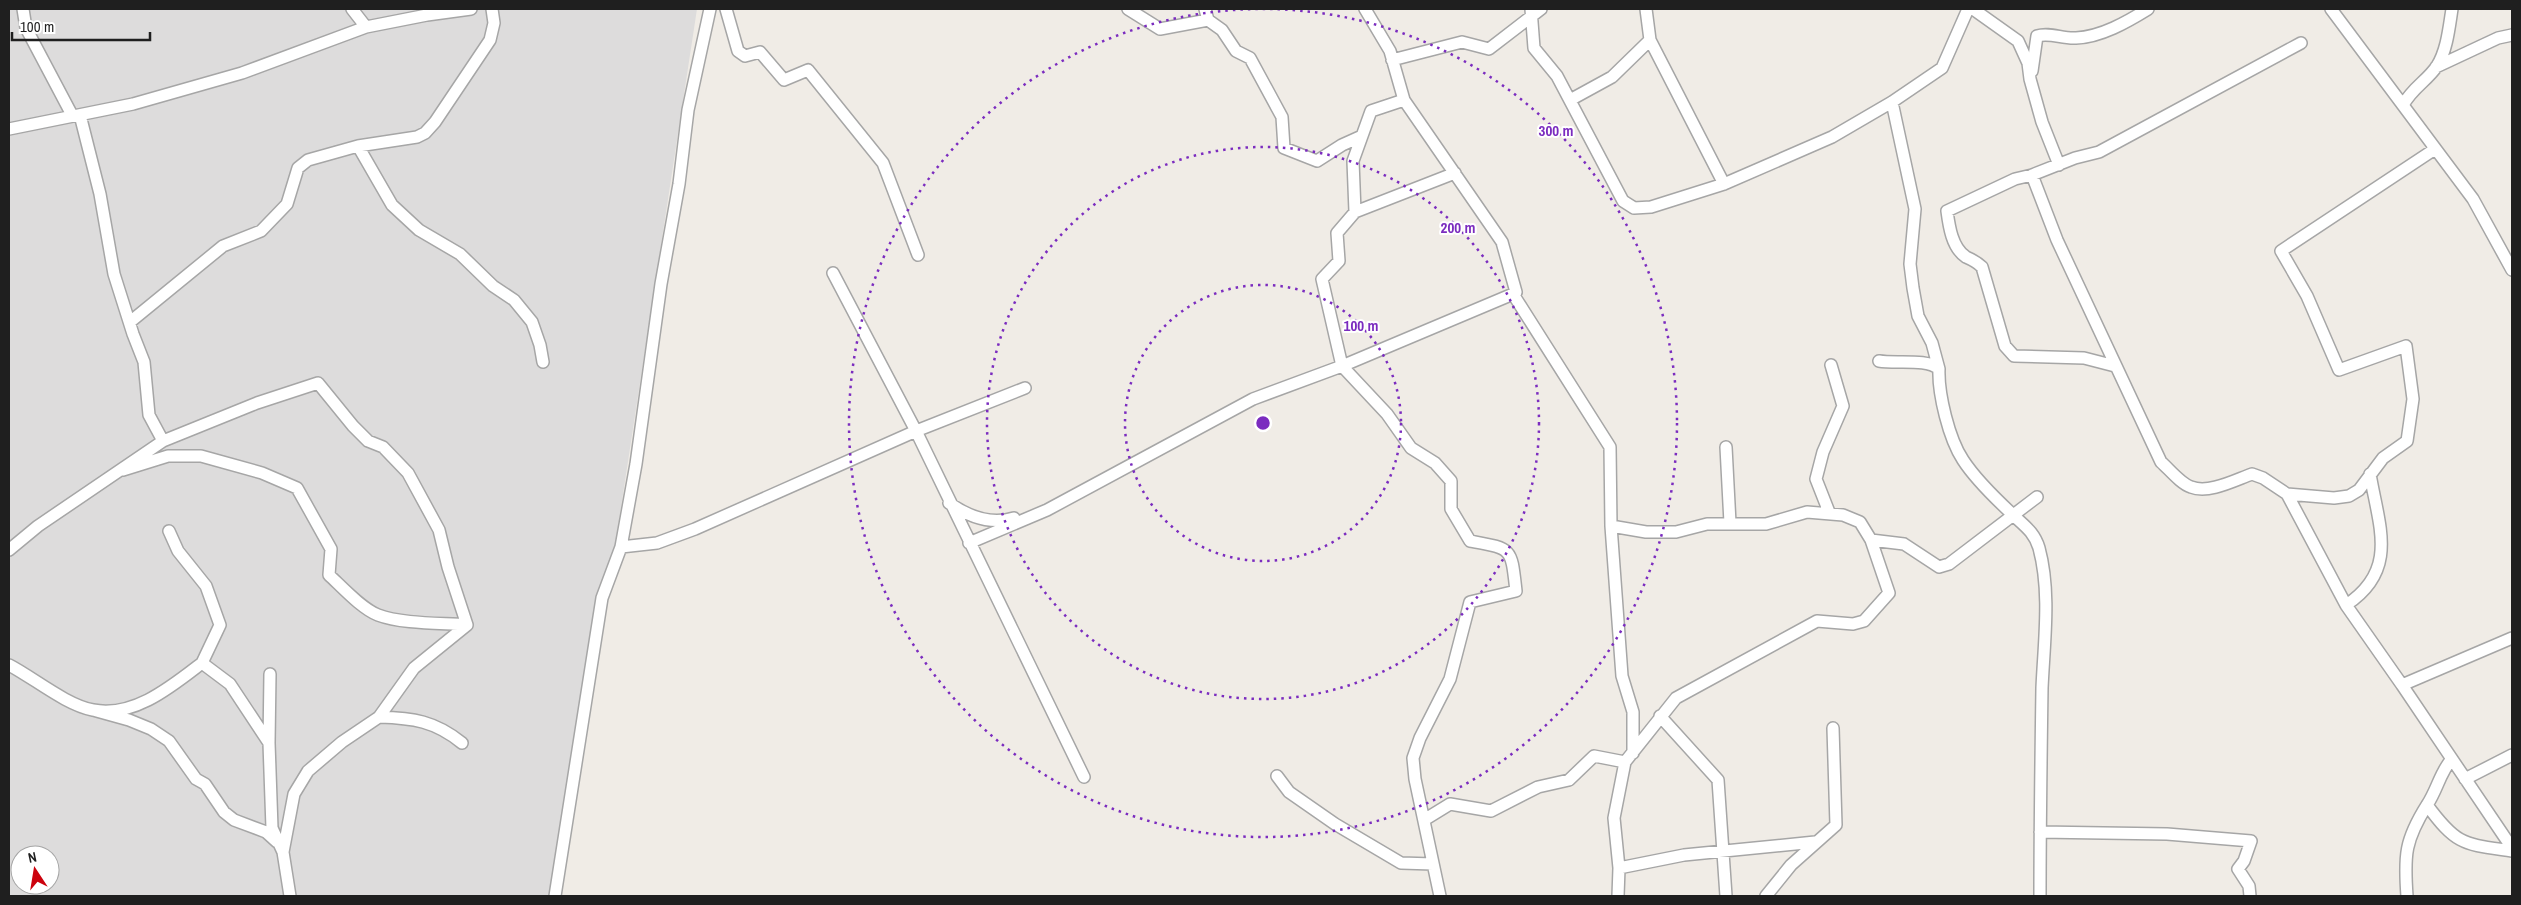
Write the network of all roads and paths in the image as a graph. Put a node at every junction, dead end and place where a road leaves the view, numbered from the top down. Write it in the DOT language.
graph roads {
  1 [pos="23,9"];
  2 [pos="352,9"];
  3 [pos="471,9"];
  4 [pos="492,9"];
  5 [pos="710,9"];
  6 [pos="726,9"];
  7 [pos="1128,9"];
  8 [pos="1204,9"];
  9 [pos="1365,9"];
  10 [pos="1646,9"];
  11 [pos="1968,9"];
  12 [pos="1973,9"];
  13 [pos="2148,9"];
  14 [pos="2331,9"];
  15 [pos="2452,9"];
  16 [pos="1534,11"];
  17 [pos="1208,20"];
  18 [pos="366,27"];
  19 [pos="2512,35"];
  20 [pos="1650,40"];
  21 [pos="2301,43"];
  22 [pos="1392,60"];
  23 [pos="2436,68"];
  24 [pos="2030,79"];
  25 [pos="1404,100"];
  26 [pos="1570,100"];
  27 [pos="1892,102"];
  28 [pos="2403,105"];
  29 [pos="76,115"];
  30 [pos="9,128"];
  31 [pos="1362,136"];
  32 [pos="358,146"];
  33 [pos="2436,149"];
  34 [pos="2059,165"];
  35 [pos="1454,173"];
  36 [pos="2032,175"];
  37 [pos="1724,184"];
  38 [pos="1355,212"];
  39 [pos="918,255"];
  40 [pos="2512,270"];
  41 [pos="834,273"];
  42 [pos="1513,294"];
  43 [pos="130,322"];
  44 [pos="1879,361"];
  45 [pos="543,362"];
  46 [pos="1831,365"];
  47 [pos="1342,366"];
  48 [pos="2115,366"];
  49 [pos="1938,369"];
  50 [pos="1025,388"];
  51 [pos="916,431"];
  52 [pos="163,441"];
  53 [pos="1726,447"];
  54 [pos="123,470"];
  55 [pos="2370,474"];
  56 [pos="2287,494"];
  57 [pos="2037,497"];
  58 [pos="949,503"];
  59 [pos="1047,510"];
  60 [pos="1829,512"];
  61 [pos="2013,515"];
  62 [pos="1730,523"];
  63 [pos="1612,526"];
  64 [pos="169,531"];
  65 [pos="1870,540"];
  66 [pos="969,543"];
  67 [pos="621,547"];
  68 [pos="9,550"];
  69 [pos="2346,605"];
  70 [pos="467,625"];
  71 [pos="2512,638"];
  72 [pos="202,663"];
  73 [pos="9,664"];
  74 [pos="270,674"];
  75 [pos="2402,685"];
  76 [pos="93,710"];
  77 [pos="1660,716"];
  78 [pos="379,717"];
  79 [pos="1833,728"];
  80 [pos="269,743"];
  81 [pos="462,743"];
  82 [pos="2512,754"];
  83 [pos="1629,757"];
  84 [pos="2451,760"];
  85 [pos="1277,776"];
  86 [pos="1084,777"];
  87 [pos="2465,779"];
  88 [pos="2427,805"];
  89 [pos="1424,820"];
  90 [pos="2040,832"];
  91 [pos="1815,842"];
  92 [pos="281,848"];
  93 [pos="2512,850"];
  94 [pos="1724,852"];
  95 [pos="1433,864"];
  96 [pos="1619,868"];
  97 [pos="290,896"];
  98 [pos="555,896"];
  99 [pos="1440,896"];
  100 [pos="1618,896"];
  101 [pos="1726,896"];
  102 [pos="1766,896"];
  103 [pos="2040,896"];
  104 [pos="2250,896"];
  105 [pos="2407,896"];
  1 -- 29 [label="street"];
  2 -- 18 [label="street"];
  3 -- 18 [label="street"];
  4 -- 32 [label="street"];
  5 -- 67 [label="street"];
  6 -- 39 [label="street"];
  7 -- 17 [label="street"];
  8 -- 17 [label="street"];
  9 -- 22 [label="street"];
  10 -- 20 [label="street"];
  11 -- 27 [label="street"];
  12 -- 24 [label="street"];
  13 -- 24 [label="street"];
  14 -- 28 [label="street"];
  15 -- 23 [label="street"];
  16 -- 22 [label="street"];
  16 -- 26 [label="street"];
  17 -- 31 [label="street"];
  18 -- 29 [label="street"];
  19 -- 23 [label="street"];
  20 -- 26 [label="street"];
  20 -- 37 [label="street"];
  21 -- 34 [label="street"];
  22 -- 25 [label="street"];
  23 -- 28 [label="street"];
  24 -- 34 [label="street"];
  25 -- 31 [label="street"];
  25 -- 35 [label="street"];
  26 -- 37 [label="street"];
  27 -- 37 [label="street"];
  27 -- 49 [label="street"];
  28 -- 33 [label="street"];
  29 -- 30 [label="street"];
  29 -- 43 [label="street"];
  31 -- 38 [label="street"];
  32 -- 43 [label="street"];
  32 -- 45 [label="street"];
  33 -- 40 [label="street"];
  33 -- 55 [label="street"];
  34 -- 36 [label="street"];
  35 -- 38 [label="street"];
  35 -- 42 [label="street"];
  36 -- 48 [label="street"];
  36 -- 48 [label="street"];
  38 -- 47 [label="street"];
  41 -- 51 [label="street"];
  42 -- 47 [label="street"];
  42 -- 63 [label="street"];
  43 -- 52 [label="street"];
  44 -- 49 [label="street"];
  46 -- 60 [label="street"];
  47 -- 59 [label="street"];
  47 -- 89 [label="street"];
  48 -- 56 [label="street"];
  49 -- 61 [label="street"];
  50 -- 51 [label="street"];
  51 -- 58 [label="street"];
  51 -- 67 [label="street"];
  52 -- 54 [label="street"];
  52 -- 70 [label="street"];
  53 -- 62 [label="street"];
  54 -- 68 [label="street"];
  54 -- 70 [label="street"];
  55 -- 56 [label="street"];
  55 -- 69 [label="street"];
  56 -- 69 [label="street"];
  57 -- 61 [label="street"];
  58 -- 59 [label="street"];
  58 -- 66 [label="street"];
  59 -- 66 [label="street"];
  60 -- 62 [label="street"];
  60 -- 65 [label="street"];
  61 -- 65 [label="street"];
  61 -- 90 [label="street"];
  62 -- 63 [label="street"];
  63 -- 83 [label="street"];
  64 -- 72 [label="street"];
  65 -- 77 [label="street"];
  66 -- 86 [label="street"];
  67 -- 98 [label="street"];
  69 -- 75 [label="street"];
  70 -- 78 [label="street"];
  71 -- 75 [label="street"];
  72 -- 76 [label="street"];
  72 -- 80 [label="street"];
  73 -- 76 [label="street"];
  74 -- 80 [label="street"];
  75 -- 84 [label="street"];
  76 -- 92 [label="street"];
  77 -- 83 [label="street"];
  77 -- 94 [label="street"];
  78 -- 81 [label="street"];
  78 -- 92 [label="street"];
  79 -- 91 [label="street"];
  80 -- 92 [label="street"];
  82 -- 87 [label="street"];
  83 -- 89 [label="street"];
  83 -- 96 [label="street"];
  84 -- 87 [label="street"];
  84 -- 88 [label="street"];
  85 -- 95 [label="street"];
  87 -- 93 [label="street"];
  88 -- 93 [label="street"];
  88 -- 105 [label="street"];
  89 -- 95 [label="street"];
  90 -- 103 [label="street"];
  90 -- 104 [label="street"];
  91 -- 94 [label="street"];
  91 -- 102 [label="street"];
  92 -- 97 [label="street"];
  94 -- 96 [label="street"];
  94 -- 101 [label="street"];
  95 -- 99 [label="street"];
  96 -- 100 [label="street"];
}
